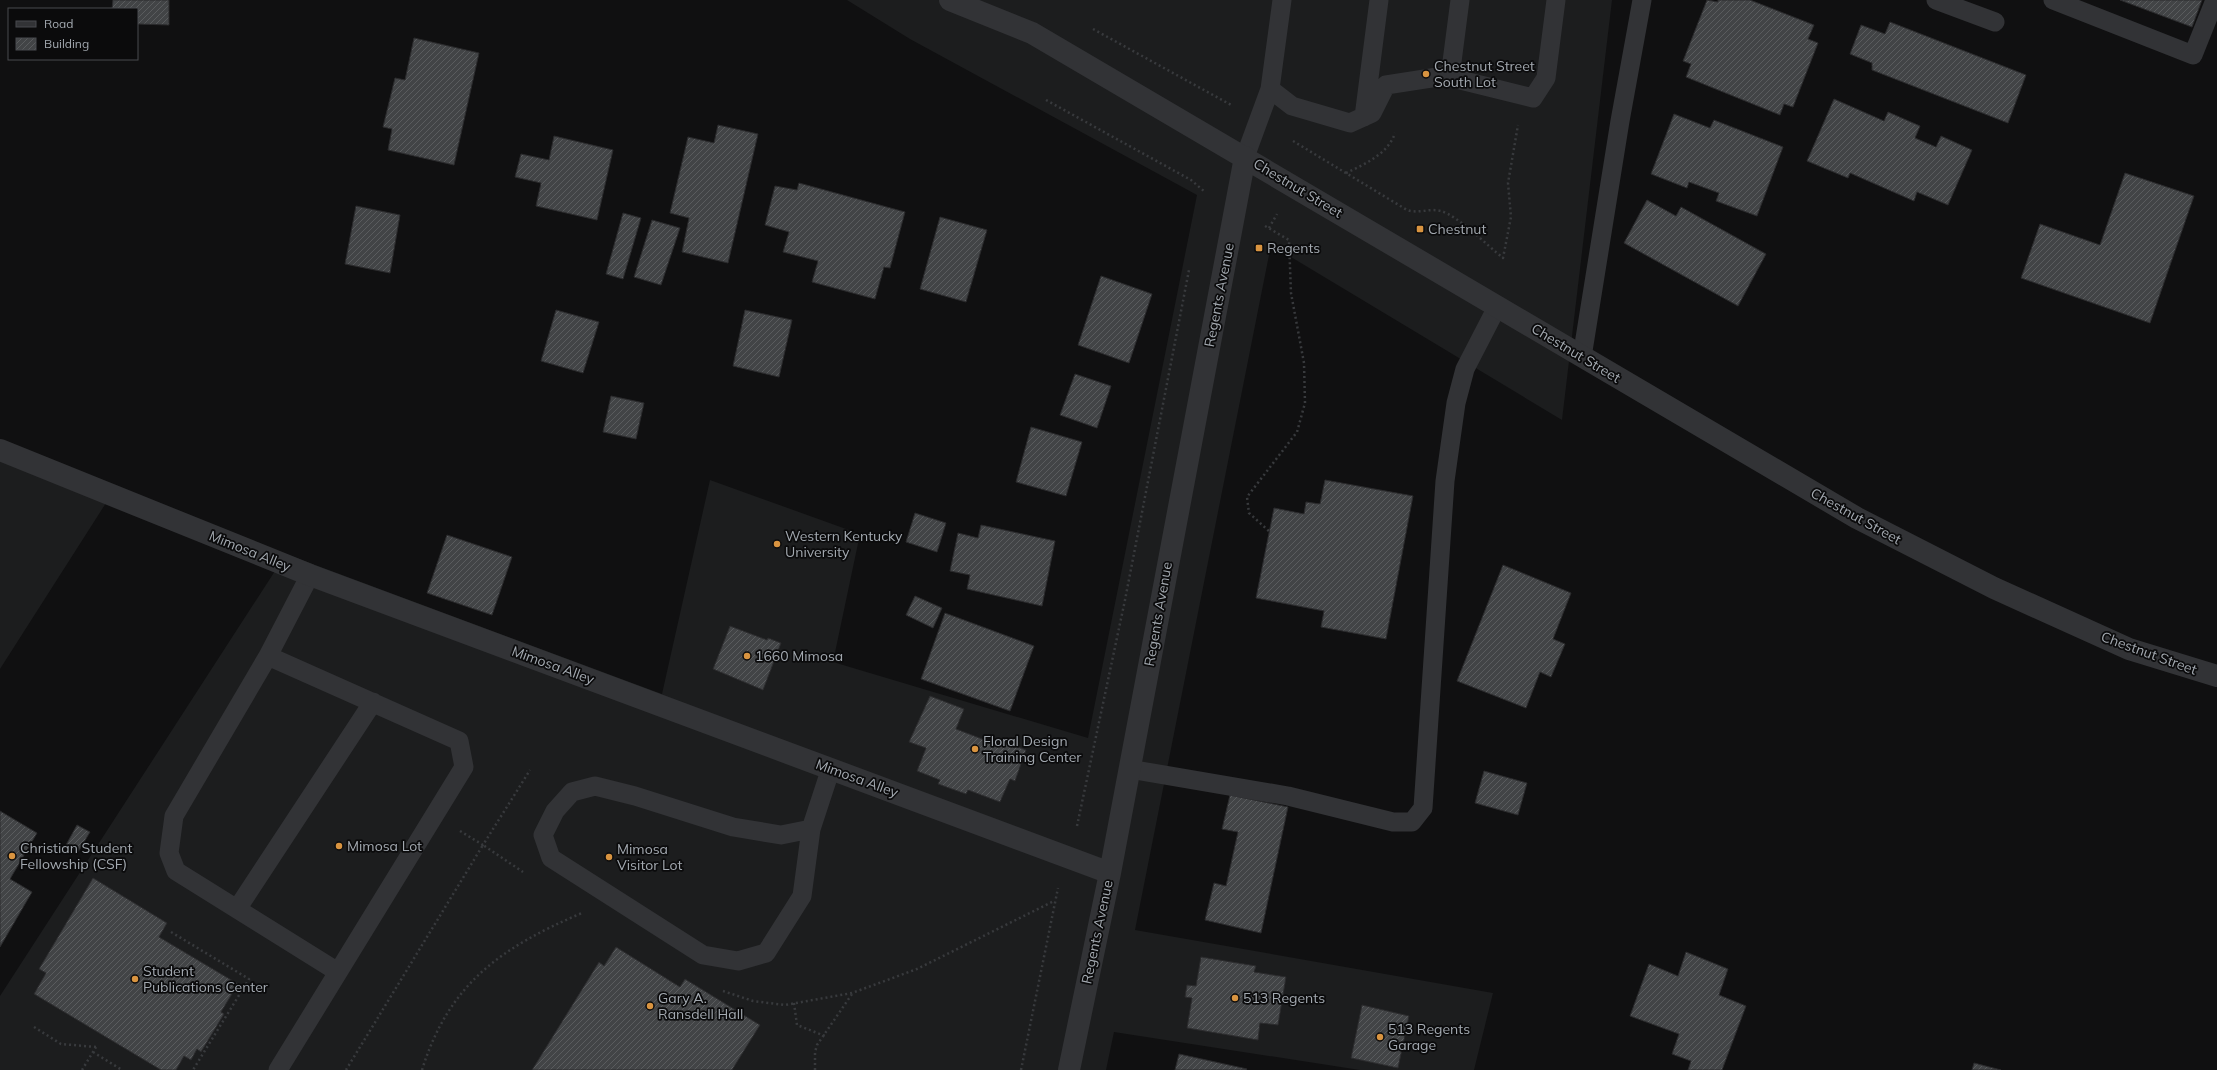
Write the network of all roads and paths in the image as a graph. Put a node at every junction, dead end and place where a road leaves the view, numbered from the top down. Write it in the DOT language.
graph roads {
  1 [pos="950,0"];
  2 [pos="1282,0"];
  3 [pos="1379,0"];
  4 [pos="1460,0"];
  5 [pos="1556,0"];
  6 [pos="1642,0"];
  7 [pos="1936,0"];
  8 [pos="2053,0"];
  9 [pos="2215,0"];
  10 [pos="1994,22"];
  11 [pos="1087,26"];
  12 [pos="1450,77"];
  13 [pos="1270,89"];
  14 [pos="1046,100"];
  15 [pos="1239,109"];
  16 [pos="1364,117"];
  17 [pos="1519,121"];
  18 [pos="1293,141"];
  19 [pos="1245,157"];
  20 [pos="1203,198"];
  21 [pos="1264,226"];
  22 [pos="1190,267"];
  23 [pos="1497,307"];
  24 [pos="1582,357"];
  25 [pos="0,450"];
  26 [pos="1270,532"];
  27 [pos="310,576"];
  28 [pos="268,656"];
  29 [pos="2217,676"];
  30 [pos="373,702"];
  31 [pos="831,768"];
  32 [pos="1130,769"];
  33 [pos="530,770"];
  34 [pos="811,829"];
  35 [pos="1076,831"];
  36 [pos="483,846"];
  37 [pos="1110,873"];
  38 [pos="528,875"];
  39 [pos="579,908"];
  40 [pos="237,909"];
  41 [pos="171,932"];
  42 [pos="338,972"];
  43 [pos="719,989"];
  44 [pos="852,993"];
  45 [pos="794,1004"];
  46 [pos="34,1027"];
  47 [pos="825,1036"];
  48 [pos="93,1052"];
  49 [pos="82,1070"];
  50 [pos="122,1070"];
  51 [pos="193,1070"];
  52 [pos="278,1070"];
  53 [pos="346,1070"];
  54 [pos="422,1070"];
  55 [pos="815,1070"];
  56 [pos="1021,1070"];
  57 [pos="1069,1070"];
  1 -- 19 [label="street, Chestnut Street"];
  2 -- 13 [label="lane"];
  3 -- 16 [label="lane"];
  4 -- 12 [label="lane"];
  5 -- 12 [label="lane"];
  6 -- 24 [label="lane"];
  7 -- 10 [label="lane"];
  8 -- 9 [label="lane"];
  11 -- 15 [label="path"];
  12 -- 16 [label="lane"];
  13 -- 16 [label="lane"];
  13 -- 19 [label="lane"];
  14 -- 20 [label="path"];
  17 -- 18 [label="path"];
  19 -- 23 [label="street, Chestnut Street"];
  19 -- 32 [label="street, Regents Avenue"];
  21 -- 26 [label="path"];
  22 -- 35 [label="path"];
  23 -- 24 [label="street, Chestnut Street"];
  23 -- 32 [label="lane"];
  24 -- 29 [label="street, Chestnut Street"];
  25 -- 27 [label="street, Mimosa Alley"];
  27 -- 28 [label="lane"];
  27 -- 31 [label="street, Mimosa Alley"];
  28 -- 30 [label="lane"];
  28 -- 40 [label="lane"];
  30 -- 40 [label="lane"];
  30 -- 42 [label="lane"];
  31 -- 34 [label="lane"];
  31 -- 37 [label="street, Mimosa Alley"];
  32 -- 37 [label="street, Regents Avenue"];
  33 -- 36 [label="path"];
  34 -- 34 [label="lane"];
  36 -- 38 [label="path"];
  36 -- 53 [label="path"];
  37 -- 57 [label="street, Regents Avenue"];
  39 -- 54 [label="path"];
  40 -- 42 [label="lane"];
  41 -- 51 [label="path"];
  42 -- 52 [label="lane"];
  43 -- 45 [label="path"];
  44 -- 45 [label="path"];
  44 -- 47 [label="path"];
  44 -- 56 [label="path"];
  45 -- 47 [label="path"];
  46 -- 48 [label="path"];
  47 -- 55 [label="path"];
  48 -- 49 [label="path"];
  48 -- 50 [label="path"];
}
